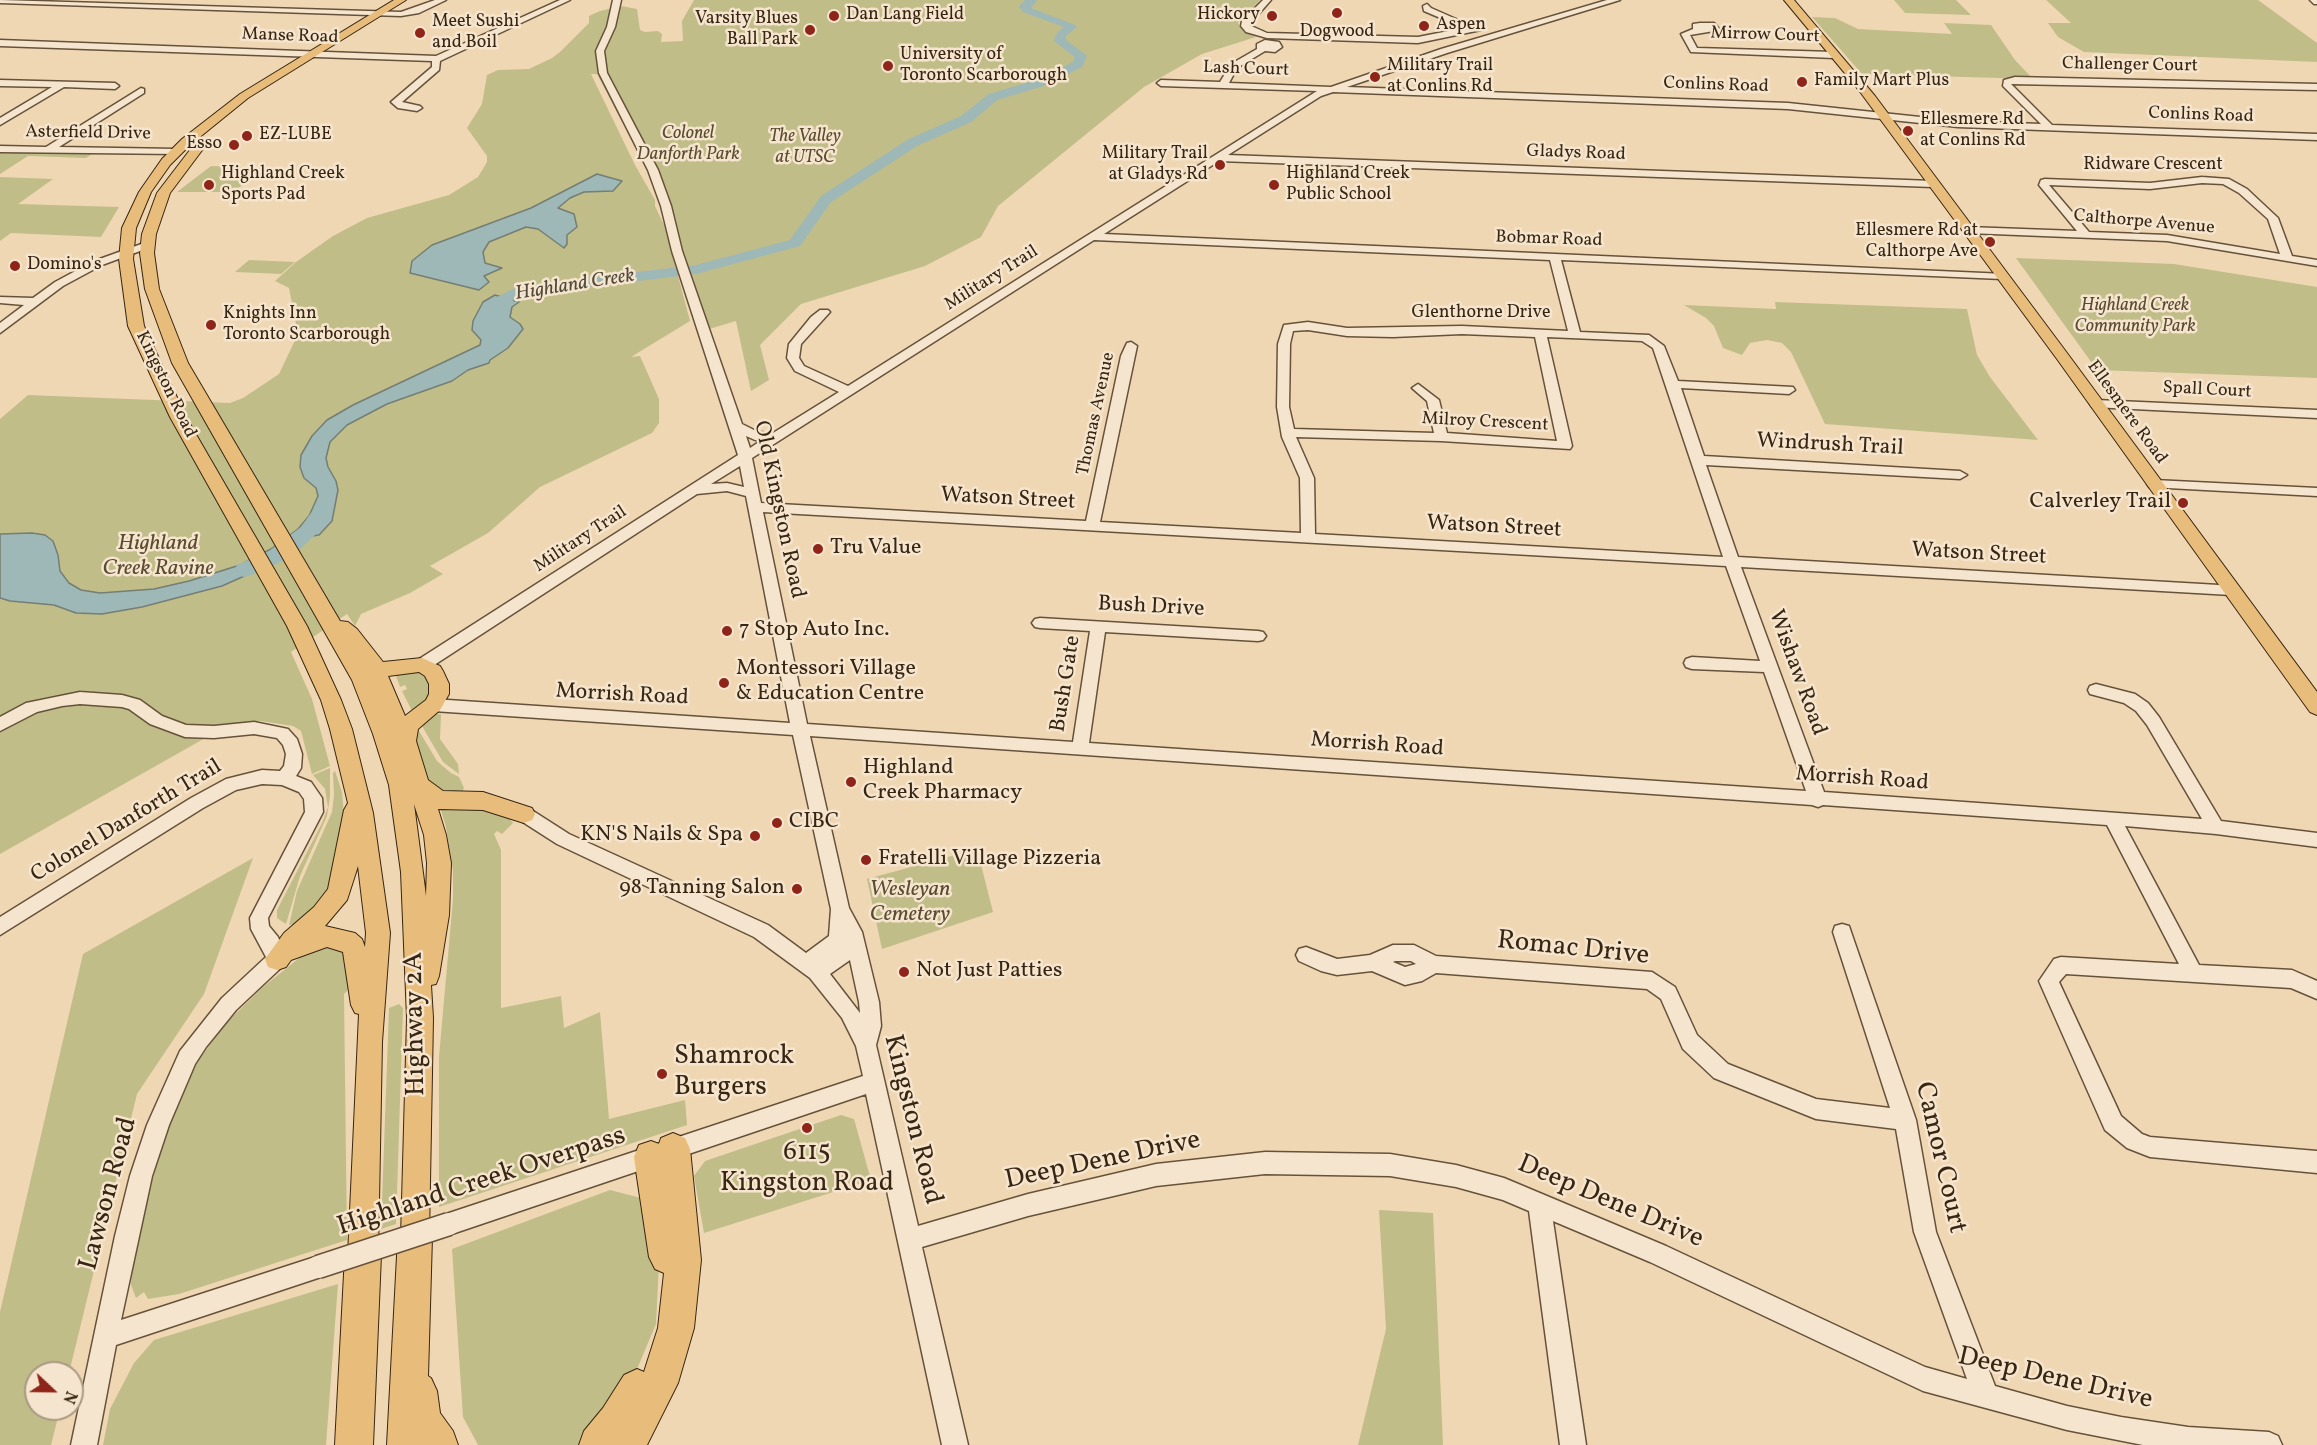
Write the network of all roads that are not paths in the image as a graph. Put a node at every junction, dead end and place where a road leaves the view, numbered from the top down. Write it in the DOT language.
graph roads {
  1 [pos="401,0"];
  2 [pos="417,0"];
  3 [pos="442,0"];
  4 [pos="566,0"];
  5 [pos="617,0"];
  6 [pos="1267,0"];
  7 [pos="1616,0"];
  8 [pos="1789,0"];
  9 [pos="0,1"];
  10 [pos="1433,8"];
  11 [pos="379,14"];
  12 [pos="394,14"];
  13 [pos="1474,28"];
  14 [pos="1697,30"];
  15 [pos="1492,36"];
  16 [pos="0,43"];
  17 [pos="1263,49"];
  18 [pos="311,54"];
  19 [pos="326,55"];
  20 [pos="1834,55"];
  21 [pos="436,59"];
  22 [pos="0,83"];
  23 [pos="1161,83"];
  24 [pos="62,85"];
  25 [pos="115,86"];
  26 [pos="1223,86"];
  27 [pos="2317,87"];
  28 [pos="1329,89"];
  29 [pos="141,91"];
  30 [pos="417,108"];
  31 [pos="1884,116"];
  32 [pos="0,122"];
  33 [pos="2050,128"];
  34 [pos="2317,137"];
  35 [pos="0,149"];
  36 [pos="47,151"];
  37 [pos="176,152"];
  38 [pos="1218,158"];
  39 [pos="1933,184"];
  40 [pos="1968,230"];
  41 [pos="2085,234"];
  42 [pos="1094,237"];
  43 [pos="147,245"];
  44 [pos="126,253"];
  45 [pos="1555,257"];
  46 [pos="2288,257"];
  47 [pos="2317,262"];
  48 [pos="2002,276"];
  49 [pos="0,300"];
  50 [pos="35,302"];
  51 [pos="824,312"];
  52 [pos="0,329"];
  53 [pos="1540,334"];
  54 [pos="1575,334"];
  55 [pos="1131,346"];
  56 [pos="1672,384"];
  57 [pos="1418,388"];
  58 [pos="1789,390"];
  59 [pos="850,392"];
  60 [pos="2096,404"];
  61 [pos="2317,414"];
  62 [pos="735,426"];
  63 [pos="1289,433"];
  64 [pos="778,437"];
  65 [pos="1441,438"];
  66 [pos="745,458"];
  67 [pos="1698,460"];
  68 [pos="1960,475"];
  69 [pos="2154,484"];
  70 [pos="690,492"];
  71 [pos="2317,492"];
  72 [pos="752,500"];
  73 [pos="1092,526"];
  74 [pos="1308,537"];
  75 [pos="1732,562"];
  76 [pos="2231,590"];
  77 [pos="329,619"];
  78 [pos="1040,623"];
  79 [pos="1098,627"];
  80 [pos="1258,636"];
  81 [pos="1692,663"];
  82 [pos="372,664"];
  83 [pos="422,665"];
  84 [pos="1770,667"];
  85 [pos="2096,690"];
  86 [pos="433,705"];
  87 [pos="2317,707"];
  88 [pos="0,725"];
  89 [pos="800,729"];
  90 [pos="405,741"];
  91 [pos="1080,748"];
  92 [pos="284,778"];
  93 [pos="418,784"];
  94 [pos="357,795"];
  95 [pos="1818,800"];
  96 [pos="524,814"];
  97 [pos="2112,818"];
  98 [pos="2216,827"];
  99 [pos="2317,840"];
  100 [pos="840,909"];
  101 [pos="0,927"];
  102 [pos="853,932"];
  103 [pos="1842,932"];
  104 [pos="1306,955"];
  105 [pos="277,959"];
  106 [pos="812,967"];
  107 [pos="2194,974"];
  108 [pos="2317,990"];
  109 [pos="420,1018"];
  110 [pos="369,1042"];
  111 [pos="866,1045"];
  112 [pos="873,1082"];
  113 [pos="1905,1120"];
  114 [pos="662,1153"];
  115 [pos="2317,1162"];
  116 [pos="1539,1204"];
  117 [pos="415,1237"];
  118 [pos="909,1240"];
  119 [pos="363,1255"];
  120 [pos="411,1329"];
  121 [pos="108,1336"];
  122 [pos="1986,1396"];
  123 [pos="2154,1439"];
  124 [pos="84,1445"];
  125 [pos="354,1445"];
  126 [pos="406,1445"];
  127 [pos="440,1445"];
  128 [pos="598,1445"];
  129 [pos="626,1445"];
  130 [pos="955,1445"];
  131 [pos="1573,1445"];
  132 [pos="2269,1445"];
  1 -- 11 [label="main road, Kingston Road"];
  2 -- 12 [label="main road, Kingston Road"];
  3 -- 12 [label="street"];
  4 -- 21 [label="street, Manse Road"];
  5 -- 62 [label="street, Old Kingston Road"];
  6 -- 13 [label="street"];
  7 -- 15 [label="street, Military Trail"];
  8 -- 20 [label="main road, Ellesmere Road"];
  9 -- 11 [label="street"];
  10 -- 13 [label="street"];
  11 -- 12 [label="street"];
  11 -- 18 [label="main road, Kingston Road"];
  12 -- 19 [label="main road, Kingston Road"];
  13 -- 15 [label="street"];
  14 -- 20 [label="street, Mirrow Court"];
  15 -- 28 [label="street, Military Trail"];
  16 -- 18 [label="street, Manse Road"];
  17 -- 26 [label="street"];
  18 -- 19 [label="street, Manse Road"];
  18 -- 37 [label="main road, Kingston Road"];
  19 -- 21 [label="street, Manse Road"];
  19 -- 43 [label="main road, Kingston Road"];
  20 -- 31 [label="main road, Ellesmere Road"];
  21 -- 30 [label="street"];
  22 -- 24 [label="street"];
  23 -- 26 [label="street, Lash Court"];
  24 -- 25 [label="street"];
  24 -- 32 [label="street"];
  26 -- 28 [label="street, Lash Court"];
  27 -- 33 [label="street, Challenger Court"];
  28 -- 31 [label="street, Conlins Road"];
  28 -- 38 [label="street, Military Trail"];
  29 -- 36 [label="street"];
  31 -- 33 [label="street, Conlins Road"];
  31 -- 39 [label="main road, Ellesmere Road"];
  33 -- 34 [label="street, Conlins Road"];
  35 -- 36 [label="street, Asterfield Drive"];
  36 -- 37 [label="street, Asterfield Drive"];
  37 -- 44 [label="main road, Kingston Road"];
  38 -- 39 [label="street, Gladys Road"];
  38 -- 42 [label="street, Military Trail"];
  39 -- 40 [label="main road, Ellesmere Road"];
  40 -- 41 [label="street, Calthorpe Avenue"];
  40 -- 48 [label="main road, Ellesmere Road"];
  41 -- 46 [label="street, Calthorpe Avenue"];
  41 -- 46 [label="street, Ridware Crescent"];
  42 -- 45 [label="street, Bobmar Road"];
  42 -- 59 [label="street, Military Trail"];
  43 -- 44 [label="street"];
  43 -- 77 [label="main road, Kingston Road"];
  44 -- 50 [label="street"];
  44 -- 94 [label="main road, Kingston Road"];
  45 -- 48 [label="street, Bobmar Road"];
  45 -- 54 [label="street"];
  46 -- 47 [label="street, Calthorpe Avenue"];
  48 -- 60 [label="main road, Ellesmere Road"];
  49 -- 50 [label="street"];
  50 -- 52 [label="street"];
  51 -- 59 [label="street"];
  53 -- 54 [label="street, Glenthorne Drive"];
  53 -- 63 [label="street, Glenthorne Drive"];
  53 -- 65 [label="street, Milroy Crescent"];
  54 -- 56 [label="street, Glenthorne Drive"];
  55 -- 73 [label="street, Thomas Avenue"];
  56 -- 58 [label="street"];
  56 -- 67 [label="street, Glenthorne Drive"];
  57 -- 65 [label="street"];
  59 -- 64 [label="street, Military Trail"];
  60 -- 61 [label="street, Spall Court"];
  60 -- 69 [label="main road, Ellesmere Road"];
  62 -- 64 [label="street"];
  62 -- 66 [label="street, Old Kingston Road"];
  63 -- 65 [label="street, Milroy Crescent"];
  63 -- 74 [label="street, Glenthorne Drive"];
  64 -- 66 [label="street, Military Trail"];
  66 -- 70 [label="street, Military Trail"];
  66 -- 72 [label="street, Old Kingston Road"];
  67 -- 68 [label="street, Windrush Trail"];
  67 -- 75 [label="street, Glenthorne Drive"];
  69 -- 71 [label="street"];
  69 -- 76 [label="main road, Ellesmere Road"];
  70 -- 72 [label="street, Watson Street"];
  70 -- 83 [label="street, Military Trail"];
  72 -- 73 [label="street, Watson Street"];
  72 -- 89 [label="street, Old Kingston Road"];
  73 -- 74 [label="street, Watson Street"];
  74 -- 75 [label="street, Watson Street"];
  75 -- 76 [label="street, Watson Street"];
  75 -- 84 [label="street, Wishaw Road"];
  76 -- 87 [label="main road, Ellesmere Road"];
  77 -- 82 [label="main road"];
  77 -- 109 [label="main road, Highway 2A"];
  78 -- 79 [label="street, Bush Drive"];
  79 -- 80 [label="street, Bush Drive"];
  79 -- 91 [label="street, Bush Gate"];
  81 -- 84 [label="street"];
  82 -- 83 [label="main road"];
  82 -- 90 [label="main road"];
  83 -- 86 [label="main road"];
  84 -- 95 [label="street, Wishaw Road"];
  85 -- 98 [label="street"];
  86 -- 89 [label="street, Morrish Road"];
  86 -- 90 [label="main road"];
  88 -- 92 [label="street"];
  89 -- 91 [label="street, Morrish Road"];
  89 -- 100 [label="street, Old Kingston Road"];
  90 -- 93 [label="main road"];
  91 -- 95 [label="street, Morrish Road"];
  92 -- 101 [label="street, Colonel Danforth Trail"];
  92 -- 105 [label="street, Colonel Danforth Trail"];
  93 -- 96 [label="main road"];
  93 -- 109 [label="main road"];
  94 -- 105 [label="main road"];
  94 -- 110 [label="main road, Highway 2A"];
  95 -- 97 [label="street, Morrish Road"];
  96 -- 106 [label="street, Kingston Road"];
  97 -- 98 [label="street, Morrish Road"];
  97 -- 107 [label="street"];
  98 -- 99 [label="street, Morrish Road"];
  100 -- 102 [label="street, Old Kingston Road"];
  100 -- 106 [label="street"];
  102 -- 106 [label="street"];
  102 -- 111 [label="street, Old Kingston Road"];
  103 -- 113 [label="street, Camor Court"];
  104 -- 113 [label="street, Romac Drive"];
  105 -- 110 [label="main road"];
  105 -- 121 [label="street, Lawson Road"];
  106 -- 111 [label="street, Kingston Road"];
  107 -- 108 [label="street"];
  107 -- 115 [label="street"];
  109 -- 117 [label="main road, Highway 2A"];
  110 -- 119 [label="main road, Highway 2A"];
  111 -- 112 [label="street, Kingston Road"];
  112 -- 114 [label="street, Highland Creek Overpass"];
  112 -- 118 [label="street, Kingston Road"];
  113 -- 122 [label="street, Camor Court"];
  114 -- 121 [label="street, Highland Creek Overpass, bridge"];
  114 -- 128 [label="highway"];
  114 -- 129 [label="highway"];
  116 -- 118 [label="street, Deep Dene Drive"];
  116 -- 122 [label="street, Deep Dene Drive"];
  116 -- 131 [label="street"];
  117 -- 120 [label="highway, Highway 2A"];
  118 -- 130 [label="street, Kingston Road"];
  119 -- 125 [label="highway, Highway 2A"];
  120 -- 126 [label="highway, Highway 2A"];
  120 -- 127 [label="highway"];
  121 -- 124 [label="street, Lawson Road"];
  122 -- 123 [label="street, Deep Dene Drive"];
  123 -- 132 [label="street, Deep Dene Drive"];
}
